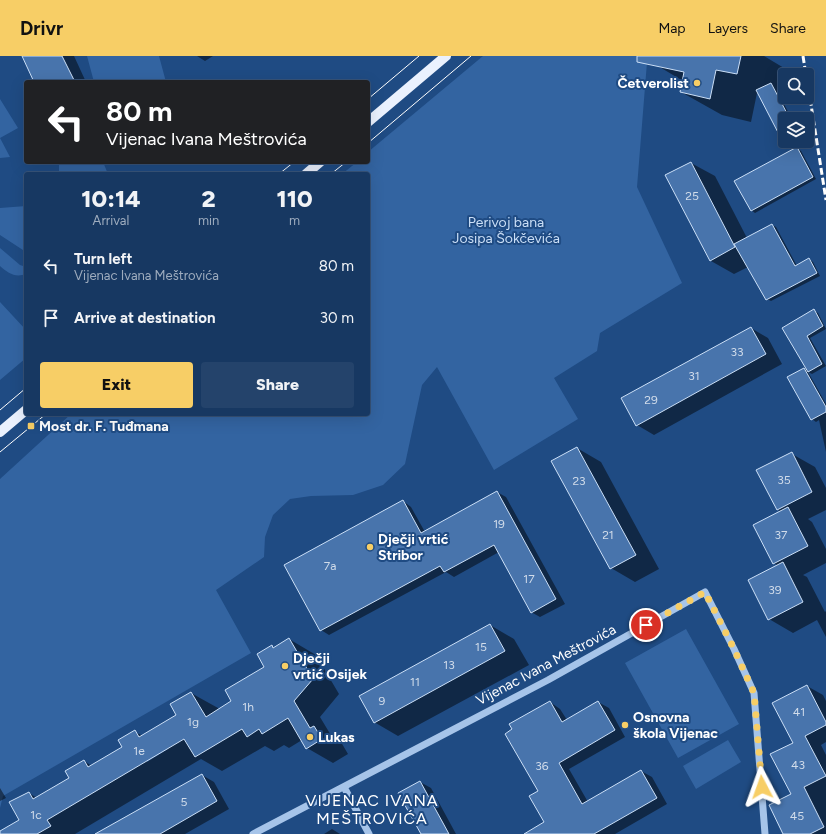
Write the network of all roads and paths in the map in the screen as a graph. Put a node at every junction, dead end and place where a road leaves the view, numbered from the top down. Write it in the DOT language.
graph roads {
  1 [pos="446,56"];
  2 [pos="370,120"];
  3 [pos="318,164"];
  4 [pos="308,172"];
  5 [pos="24,412"];
  6 [pos="0,432"];
  7 [pos="344,787"];
  8 [pos="253,834"];
  9 [pos="369,834"];
  10 [pos="765,834"];
  1 -- 2 [label="main road"];
  3 -- 4 [label="main road"];
  5 -- 6 [label="main road"];
  7 -- 8 [label="street, Vijenac Ivana Meštrovića"];
  7 -- 9 [label="street"];
  7 -- 10 [label="street, Vijenac Ivana Meštrovića"];
}
